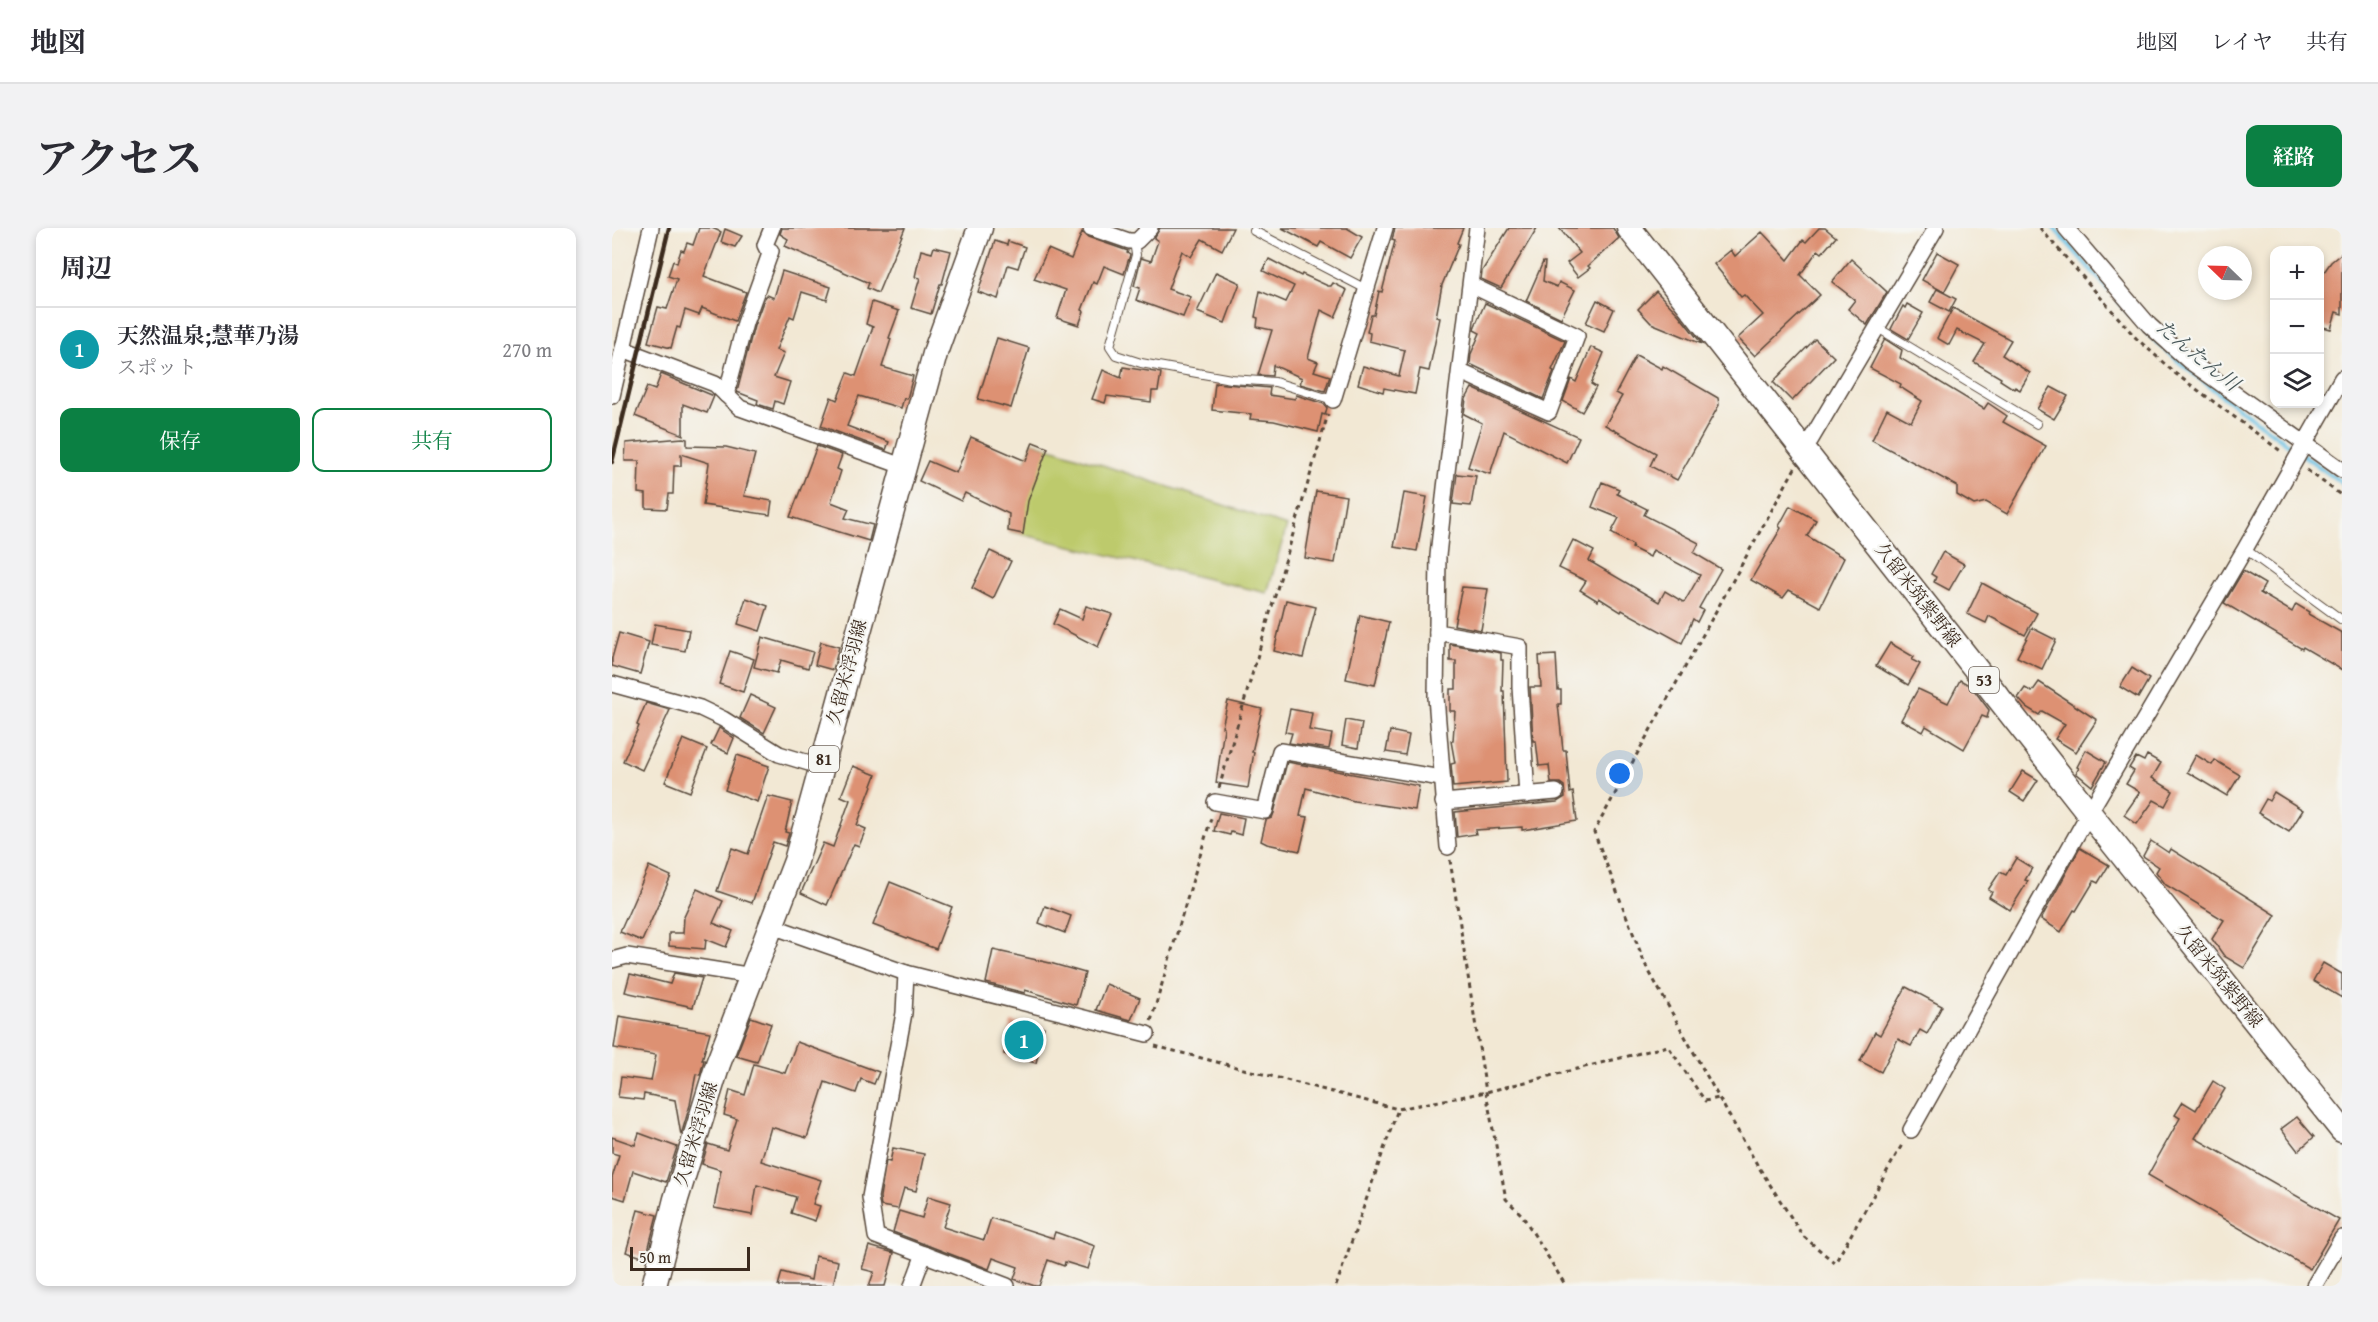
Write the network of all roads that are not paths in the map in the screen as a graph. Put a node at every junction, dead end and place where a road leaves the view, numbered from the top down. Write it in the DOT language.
graph roads {
  1 [pos="651,228"];
  2 [pos="772,228"];
  3 [pos="980,228"];
  4 [pos="1090,228"];
  5 [pos="1150,228"];
  6 [pos="1385,228"];
  7 [pos="1478,228"];
  8 [pos="1629,228"];
  9 [pos="1936,228"];
  10 [pos="2066,228"];
  11 [pos="1254,231"];
  12 [pos="1134,241"];
  13 [pos="1471,285"];
  14 [pos="1366,289"];
  15 [pos="1878,328"];
  16 [pos="623,349"];
  17 [pos="1461,372"];
  18 [pos="2342,378"];
  19 [pos="726,395"];
  20 [pos="612,396"];
  21 [pos="1333,400"];
  22 [pos="2037,424"];
  23 [pos="2300,449"];
  24 [pos="1804,451"];
  25 [pos="905,467"];
  26 [pos="2342,471"];
  27 [pos="2245,549"];
  28 [pos="2342,620"];
  29 [pos="1437,632"];
  30 [pos="612,684"];
  31 [pos="822,767"];
  32 [pos="1441,778"];
  33 [pos="1556,792"];
  34 [pos="1527,795"];
  35 [pos="1215,802"];
  36 [pos="1443,802"];
  37 [pos="2089,813"];
  38 [pos="1448,847"];
  39 [pos="772,926"];
  40 [pos="612,960"];
  41 [pos="906,973"];
  42 [pos="753,976"];
  43 [pos="1147,1034"];
  44 [pos="1911,1130"];
  45 [pos="2342,1130"];
  46 [pos="2342,1238"];
  47 [pos="924,1254"];
  48 [pos="654,1286"];
  49 [pos="912,1286"];
  50 [pos="1006,1286"];
  51 [pos="2314,1286"];
  1 -- 16 [label="street"];
  2 -- 19 [label="street"];
  3 -- 25 [label="main road, 久留米浮羽線 / 81"];
  4 -- 12 [label="street"];
  5 -- 12 [label="street"];
  6 -- 14 [label="street"];
  7 -- 13 [label="street"];
  8 -- 24 [label="main road, 久留米筑紫野線 / 53"];
  9 -- 15 [label="street"];
  10 -- 23 [label="street"];
  11 -- 14 [label="lane"];
  12 -- 21 [label="lane"];
  13 -- 17 [label="street"];
  13 -- 17 [label="street"];
  14 -- 21 [label="street"];
  15 -- 22 [label="lane"];
  15 -- 24 [label="street"];
  16 -- 19 [label="street"];
  16 -- 20 [label="street"];
  17 -- 29 [label="street"];
  18 -- 23 [label="street"];
  19 -- 25 [label="street"];
  23 -- 26 [label="street"];
  23 -- 27 [label="street"];
  24 -- 37 [label="main road, 久留米筑紫野線 / 53"];
  25 -- 31 [label="main road, 久留米浮羽線 / 81"];
  27 -- 28 [label="lane"];
  27 -- 37 [label="street"];
  29 -- 32 [label="street"];
  29 -- 34 [label="street"];
  30 -- 31 [label="street"];
  31 -- 39 [label="main road, 久留米浮羽線 / 81"];
  32 -- 35 [label="street"];
  32 -- 36 [label="street"];
  33 -- 34 [label="street"];
  34 -- 36 [label="street"];
  36 -- 38 [label="street"];
  37 -- 44 [label="street"];
  37 -- 45 [label="main road, 久留米筑紫野線 / 53"];
  39 -- 41 [label="street"];
  39 -- 42 [label="main road, 久留米浮羽線 / 81"];
  40 -- 42 [label="street"];
  41 -- 43 [label="street"];
  41 -- 47 [label="street"];
  42 -- 48 [label="main road, 久留米浮羽線 / 81"];
  46 -- 51 [label="street"];
  47 -- 49 [label="street"];
  47 -- 50 [label="street"];
}
